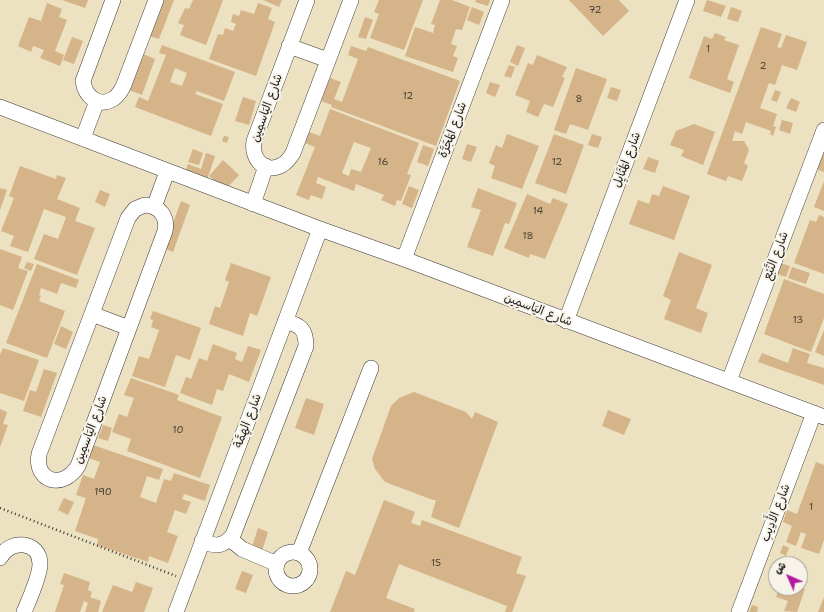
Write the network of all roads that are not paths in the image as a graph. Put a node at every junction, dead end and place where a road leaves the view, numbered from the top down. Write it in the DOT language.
graph roads {
  1 [pos="113,0"];
  2 [pos="156,0"];
  3 [pos="307,0"];
  4 [pos="351,0"];
  5 [pos="502,0"];
  6 [pos="688,0"];
  7 [pos="290,46"];
  8 [pos="328,60"];
  9 [pos="96,101"];
  10 [pos="0,107"];
  11 [pos="824,130"];
  12 [pos="82,138"];
  13 [pos="266,166"];
  14 [pos="167,172"];
  15 [pos="253,204"];
  16 [pos="154,207"];
  17 [pos="320,229"];
  18 [pos="404,259"];
  19 [pos="92,314"];
  20 [pos="285,321"];
  21 [pos="566,321"];
  22 [pos="129,328"];
  23 [pos="371,368"];
  24 [pos="728,381"];
  25 [pos="819,415"];
  26 [pos="230,539"];
  27 [pos="202,541"];
  28 [pos="299,553"];
  29 [pos="0,558"];
  30 [pos="277,564"];
  31 [pos="24,612"];
  32 [pos="176,612"];
  33 [pos="739,612"];
  1 -- 9 [label="street"];
  2 -- 9 [label="street"];
  3 -- 7 [label="street, شارع اليَاسمِين"];
  4 -- 8 [label="street"];
  5 -- 18 [label="street, شارع المَجَرَّة"];
  6 -- 21 [label="street, شارع المَثَايِل"];
  7 -- 8 [label="street"];
  7 -- 13 [label="street, شارع اليَاسمِين"];
  8 -- 13 [label="street"];
  9 -- 12 [label="street"];
  10 -- 12 [label="street, شارع اليَاسمِين"];
  11 -- 24 [label="street, شارع النَّبْع"];
  12 -- 14 [label="street, شارع اليَاسمِين"];
  13 -- 15 [label="street"];
  14 -- 15 [label="street, شارع اليَاسمِين"];
  14 -- 16 [label="street"];
  15 -- 17 [label="street, شارع اليَاسمِين"];
  16 -- 19 [label="street, شارع اليَاسمِين"];
  16 -- 22 [label="street, شارع اليَاسمِين"];
  17 -- 18 [label="street, شارع اليَاسمِين"];
  17 -- 20 [label="street, شارع الهِمَّة"];
  18 -- 21 [label="street, شارع اليَاسمِين"];
  19 -- 22 [label="street"];
  19 -- 22 [label="street, شارع اليَاسمِين"];
  20 -- 26 [label="street"];
  20 -- 27 [label="street, شارع الهِمَّة"];
  21 -- 24 [label="street, شارع اليَاسمِين"];
  23 -- 28 [label="street"];
  24 -- 25 [label="street, شارع اليَاسمِين"];
  25 -- 33 [label="street, شارع الأَدِيب"];
  26 -- 27 [label="street"];
  26 -- 30 [label="street"];
  27 -- 32 [label="street, شارع الهِمَّة"];
  28 -- 30 [label="street"];
  28 -- 30 [label="street"];
  29 -- 31 [label="street"];
}
